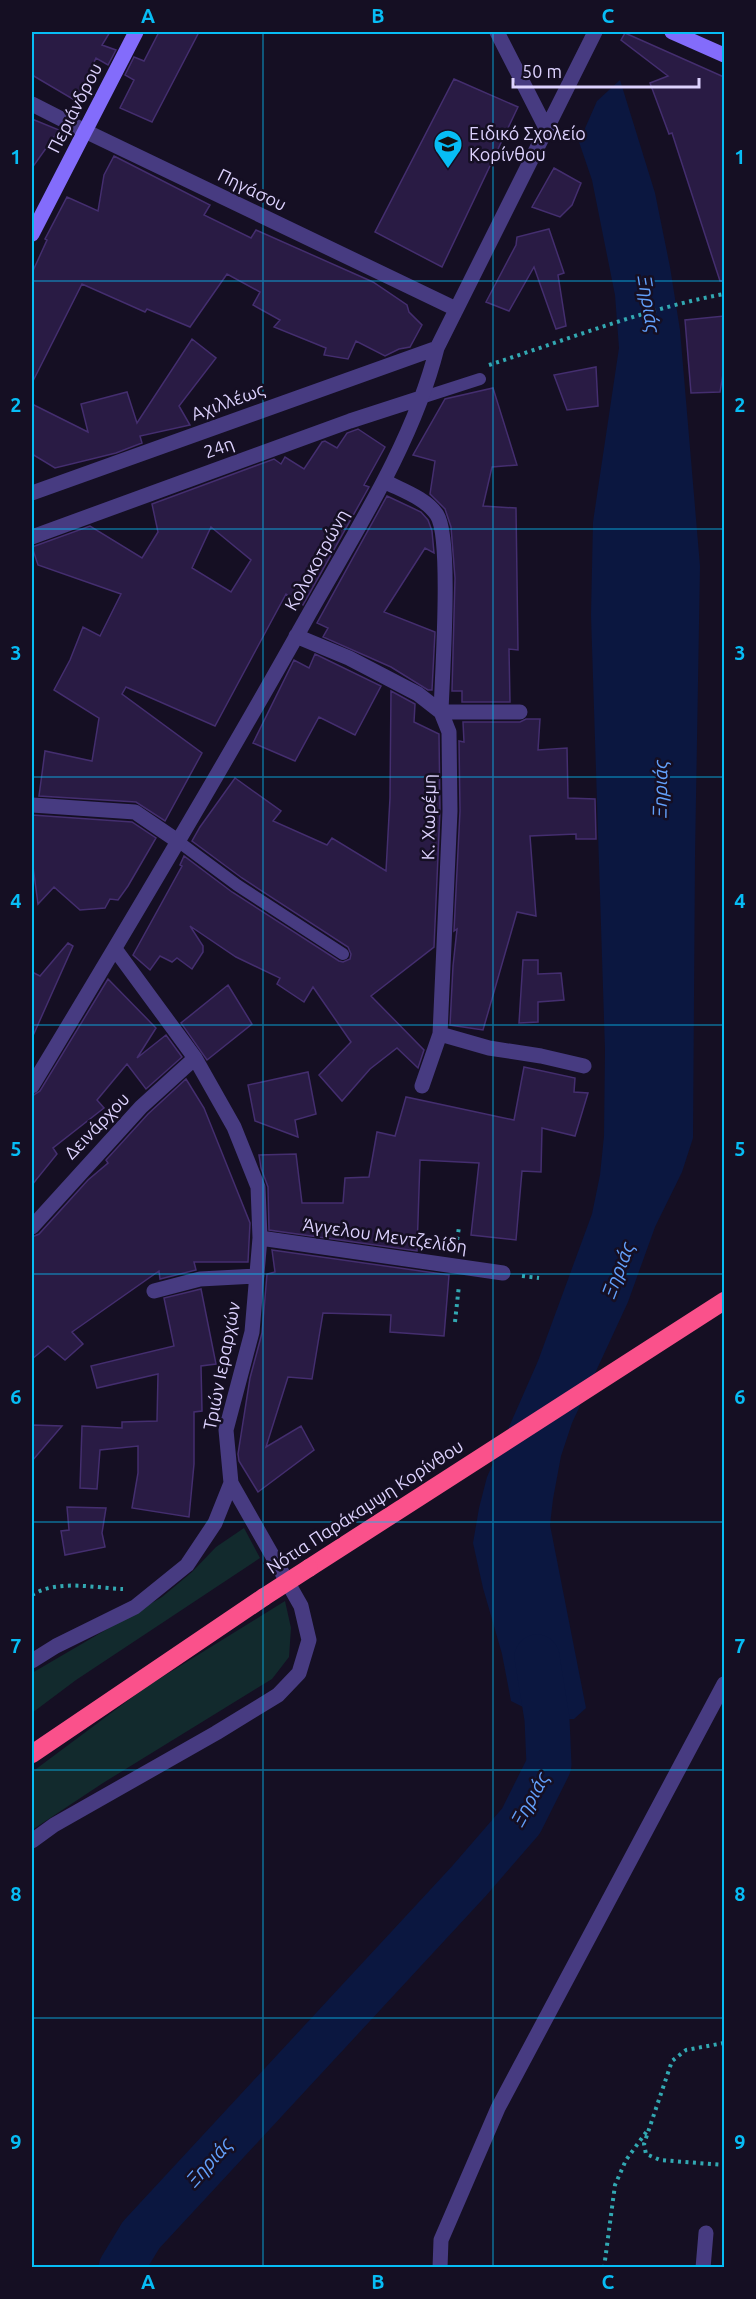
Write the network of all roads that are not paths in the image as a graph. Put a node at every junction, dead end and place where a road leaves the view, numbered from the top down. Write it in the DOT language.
graph roads {
  1 [pos="136,32"];
  2 [pos="497,32"];
  3 [pos="595,32"];
  4 [pos="672,32"];
  5 [pos="724,55"];
  6 [pos="32,104"];
  7 [pos="546,128"];
  8 [pos="85,131"];
  9 [pos="32,234"];
  10 [pos="456,309"];
  11 [pos="437,348"];
  12 [pos="480,379"];
  13 [pos="421,398"];
  14 [pos="384,481"];
  15 [pos="33,492"];
  16 [pos="32,537"];
  17 [pos="296,636"];
  18 [pos="441,712"];
  19 [pos="520,712"];
  20 [pos="32,805"];
  21 [pos="179,842"];
  22 [pos="115,949"];
  23 [pos="343,954"];
  24 [pos="441,1034"];
  25 [pos="195,1058"];
  26 [pos="584,1066"];
  27 [pos="32,1086"];
  28 [pos="422,1086"];
  29 [pos="32,1227"];
  30 [pos="260,1238"];
  31 [pos="503,1273"];
  32 [pos="257,1276"];
  33 [pos="154,1291"];
  34 [pos="724,1301"];
  35 [pos="231,1483"];
  36 [pos="32,1661"];
  37 [pos="724,1684"];
  38 [pos="32,1754"];
  39 [pos="32,1841"];
  40 [pos="706,2233"];
  41 [pos="440,2268"];
  42 [pos="703,2268"];
  1 -- 8 [label="street, Περιάνδρου"];
  2 -- 7 [label="street"];
  3 -- 7 [label="street, Κολοκοτρώνη"];
  4 -- 5 [label="street"];
  6 -- 8 [label="street, Πηγάσου"];
  7 -- 10 [label="street, Κολοκοτρώνη"];
  8 -- 9 [label="street, Περιάνδρου"];
  8 -- 10 [label="street, Πηγάσου"];
  10 -- 11 [label="street, Κολοκοτρώνη"];
  11 -- 13 [label="street, Κολοκοτρώνη"];
  11 -- 15 [label="street, Αχιλλέως"];
  12 -- 13 [label="lane"];
  13 -- 14 [label="street, Κολοκοτρώνη"];
  13 -- 16 [label="street, 24η"];
  14 -- 17 [label="street, Κολοκοτρώνη"];
  14 -- 18 [label="street, Κ. Χωρέμη"];
  17 -- 18 [label="street"];
  17 -- 21 [label="street, Κολοκοτρώνη"];
  18 -- 19 [label="street"];
  18 -- 24 [label="street, Κ. Χωρέμη"];
  20 -- 21 [label="street"];
  21 -- 22 [label="street, Κολοκοτρώνη"];
  21 -- 23 [label="lane"];
  22 -- 25 [label="street, Τριών Ιεραρχών"];
  22 -- 27 [label="street, Κολοκοτρώνη"];
  24 -- 26 [label="street"];
  24 -- 28 [label="street, Κ. Χωρέμη"];
  25 -- 29 [label="street, Δεινάρχου"];
  25 -- 30 [label="street, Τριών Ιεραρχών"];
  30 -- 31 [label="street, Άγγελου Μεντζελίδη"];
  30 -- 32 [label="street, Τριών Ιεραρχών"];
  32 -- 33 [label="street"];
  32 -- 35 [label="street, Τριών Ιεραρχών"];
  34 -- 38 [label="highway, Νότια Παράκαμψη Κορίνθου, bridge"];
  35 -- 36 [label="street, Τριών Ιεραρχών"];
  35 -- 39 [label="street"];
  37 -- 41 [label="street"];
  40 -- 42 [label="street"];
}
